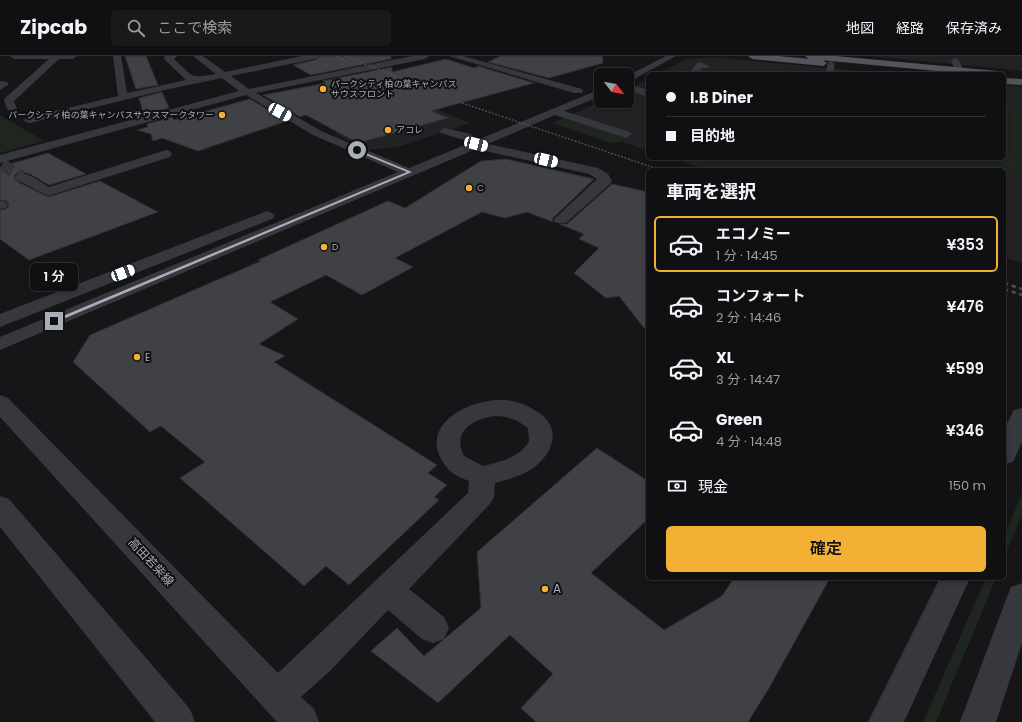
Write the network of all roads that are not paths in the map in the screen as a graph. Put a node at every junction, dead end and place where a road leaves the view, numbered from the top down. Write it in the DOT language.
graph roads {
  1 [pos="73,56"];
  2 [pos="117,56"];
  3 [pos="173,56"];
  4 [pos="197,56"];
  5 [pos="266,56"];
  6 [pos="315,56"];
  7 [pos="425,56"];
  8 [pos="672,56"];
  9 [pos="752,56"];
  10 [pos="809,56"];
  11 [pos="12,57"];
  12 [pos="56,57"];
  13 [pos="461,57"];
  14 [pos="362,58"];
  15 [pos="240,60"];
  16 [pos="955,61"];
  17 [pos="279,63"];
  18 [pos="831,64"];
  19 [pos="377,65"];
  20 [pos="253,67"];
  21 [pos="860,70"];
  22 [pos="958,70"];
  23 [pos="830,72"];
  24 [pos="898,72"];
  25 [pos="978,72"];
  26 [pos="222,74"];
  27 [pos="638,74"];
  28 [pos="1006,74"];
  29 [pos="275,76"];
  30 [pos="634,76"];
  31 [pos="646,76"];
  32 [pos="1022,76"];
  33 [pos="195,80"];
  34 [pos="1006,81"];
  35 [pos="288,82"];
  36 [pos="1022,82"];
  37 [pos="0,84"];
  38 [pos="0,87"];
  39 [pos="165,87"];
  40 [pos="19,89"];
  41 [pos="634,90"];
  42 [pos="0,91"];
  43 [pos="176,92"];
  44 [pos="247,92"];
  45 [pos="634,93"];
  46 [pos="646,93"];
  47 [pos="594,95"];
  48 [pos="123,98"];
  49 [pos="646,101"];
  50 [pos="12,109"];
  51 [pos="0,112"];
  52 [pos="555,112"];
  53 [pos="30,120"];
  54 [pos="445,131"];
  55 [pos="626,134"];
  56 [pos="472,141"];
  57 [pos="63,142"];
  58 [pos="166,154"];
  59 [pos="1,163"];
  60 [pos="393,166"];
  61 [pos="410,172"];
  62 [pos="22,177"];
  63 [pos="561,220"];
  64 [pos="0,321"];
  65 [pos="0,344"];
  66 [pos="0,403"];
  67 [pos="1022,416"];
  68 [pos="1006,451"];
  69 [pos="482,476"];
  70 [pos="2,513"];
  71 [pos="954,580"];
  72 [pos="387,590"];
  73 [pos="1022,598"];
  74 [pos="433,628"];
  75 [pos="277,696"];
  76 [pos="177,722"];
  77 [pos="301,722"];
  78 [pos="886,722"];
  79 [pos="978,722"];
  1 -- 12 [label="street"];
  2 -- 48 [label="street"];
  3 -- 33 [label="street"];
  4 -- 26 [label="street"];
  5 -- 17 [label="street"];
  6 -- 17 [label="street"];
  7 -- 19 [label="street"];
  8 -- 27 [label="street"];
  9 -- 18 [label="main road"];
  10 -- 22 [label="main road"];
  11 -- 12 [label="street"];
  12 -- 40 [label="street"];
  13 -- 56 [label="street"];
  14 -- 19 [label="street"];
  15 -- 20 [label="street"];
  16 -- 22 [label="street"];
  17 -- 20 [label="street"];
  18 -- 21 [label="main road"];
  18 -- 23 [label="street"];
  19 -- 35 [label="street"];
  20 -- 26 [label="street"];
  21 -- 24 [label="main road"];
  22 -- 25 [label="main road"];
  26 -- 33 [label="street"];
  26 -- 44 [label="street"];
  27 -- 30 [label="street"];
  27 -- 31 [label="street"];
  28 -- 32 [label="main road"];
  29 -- 35 [label="street"];
  33 -- 39 [label="street"];
  34 -- 36 [label="main road"];
  35 -- 44 [label="street"];
  37 -- 38 [label="street"];
  39 -- 43 [label="street"];
  39 -- 48 [label="street"];
  40 -- 42 [label="street"];
  40 -- 50 [label="street"];
  41 -- 46 [label="street"];
  44 -- 57 [label="street"];
  44 -- 60 [label="street"];
  45 -- 49 [label="street"];
  47 -- 52 [label="street"];
  48 -- 53 [label="street"];
  50 -- 51 [label="street"];
  50 -- 53 [label="street"];
  52 -- 55 [label="street"];
  52 -- 56 [label="street"];
  53 -- 57 [label="street"];
  54 -- 56 [label="street"];
  56 -- 60 [label="street"];
  56 -- 61 [label="street"];
  56 -- 63 [label="street"];
  57 -- 59 [label="street"];
  58 -- 62 [label="street"];
  60 -- 61 [label="street"];
  60 -- 64 [label="street"];
  61 -- 65 [label="street"];
  66 -- 75 [label="street, 高田若柴線"];
  67 -- 68 [label="street"];
  69 -- 72 [label="street"];
  70 -- 76 [label="street"];
  71 -- 78 [label="street"];
  72 -- 74 [label="street"];
  72 -- 75 [label="street"];
  73 -- 79 [label="street"];
  75 -- 77 [label="street, 高田若柴線"];
}
